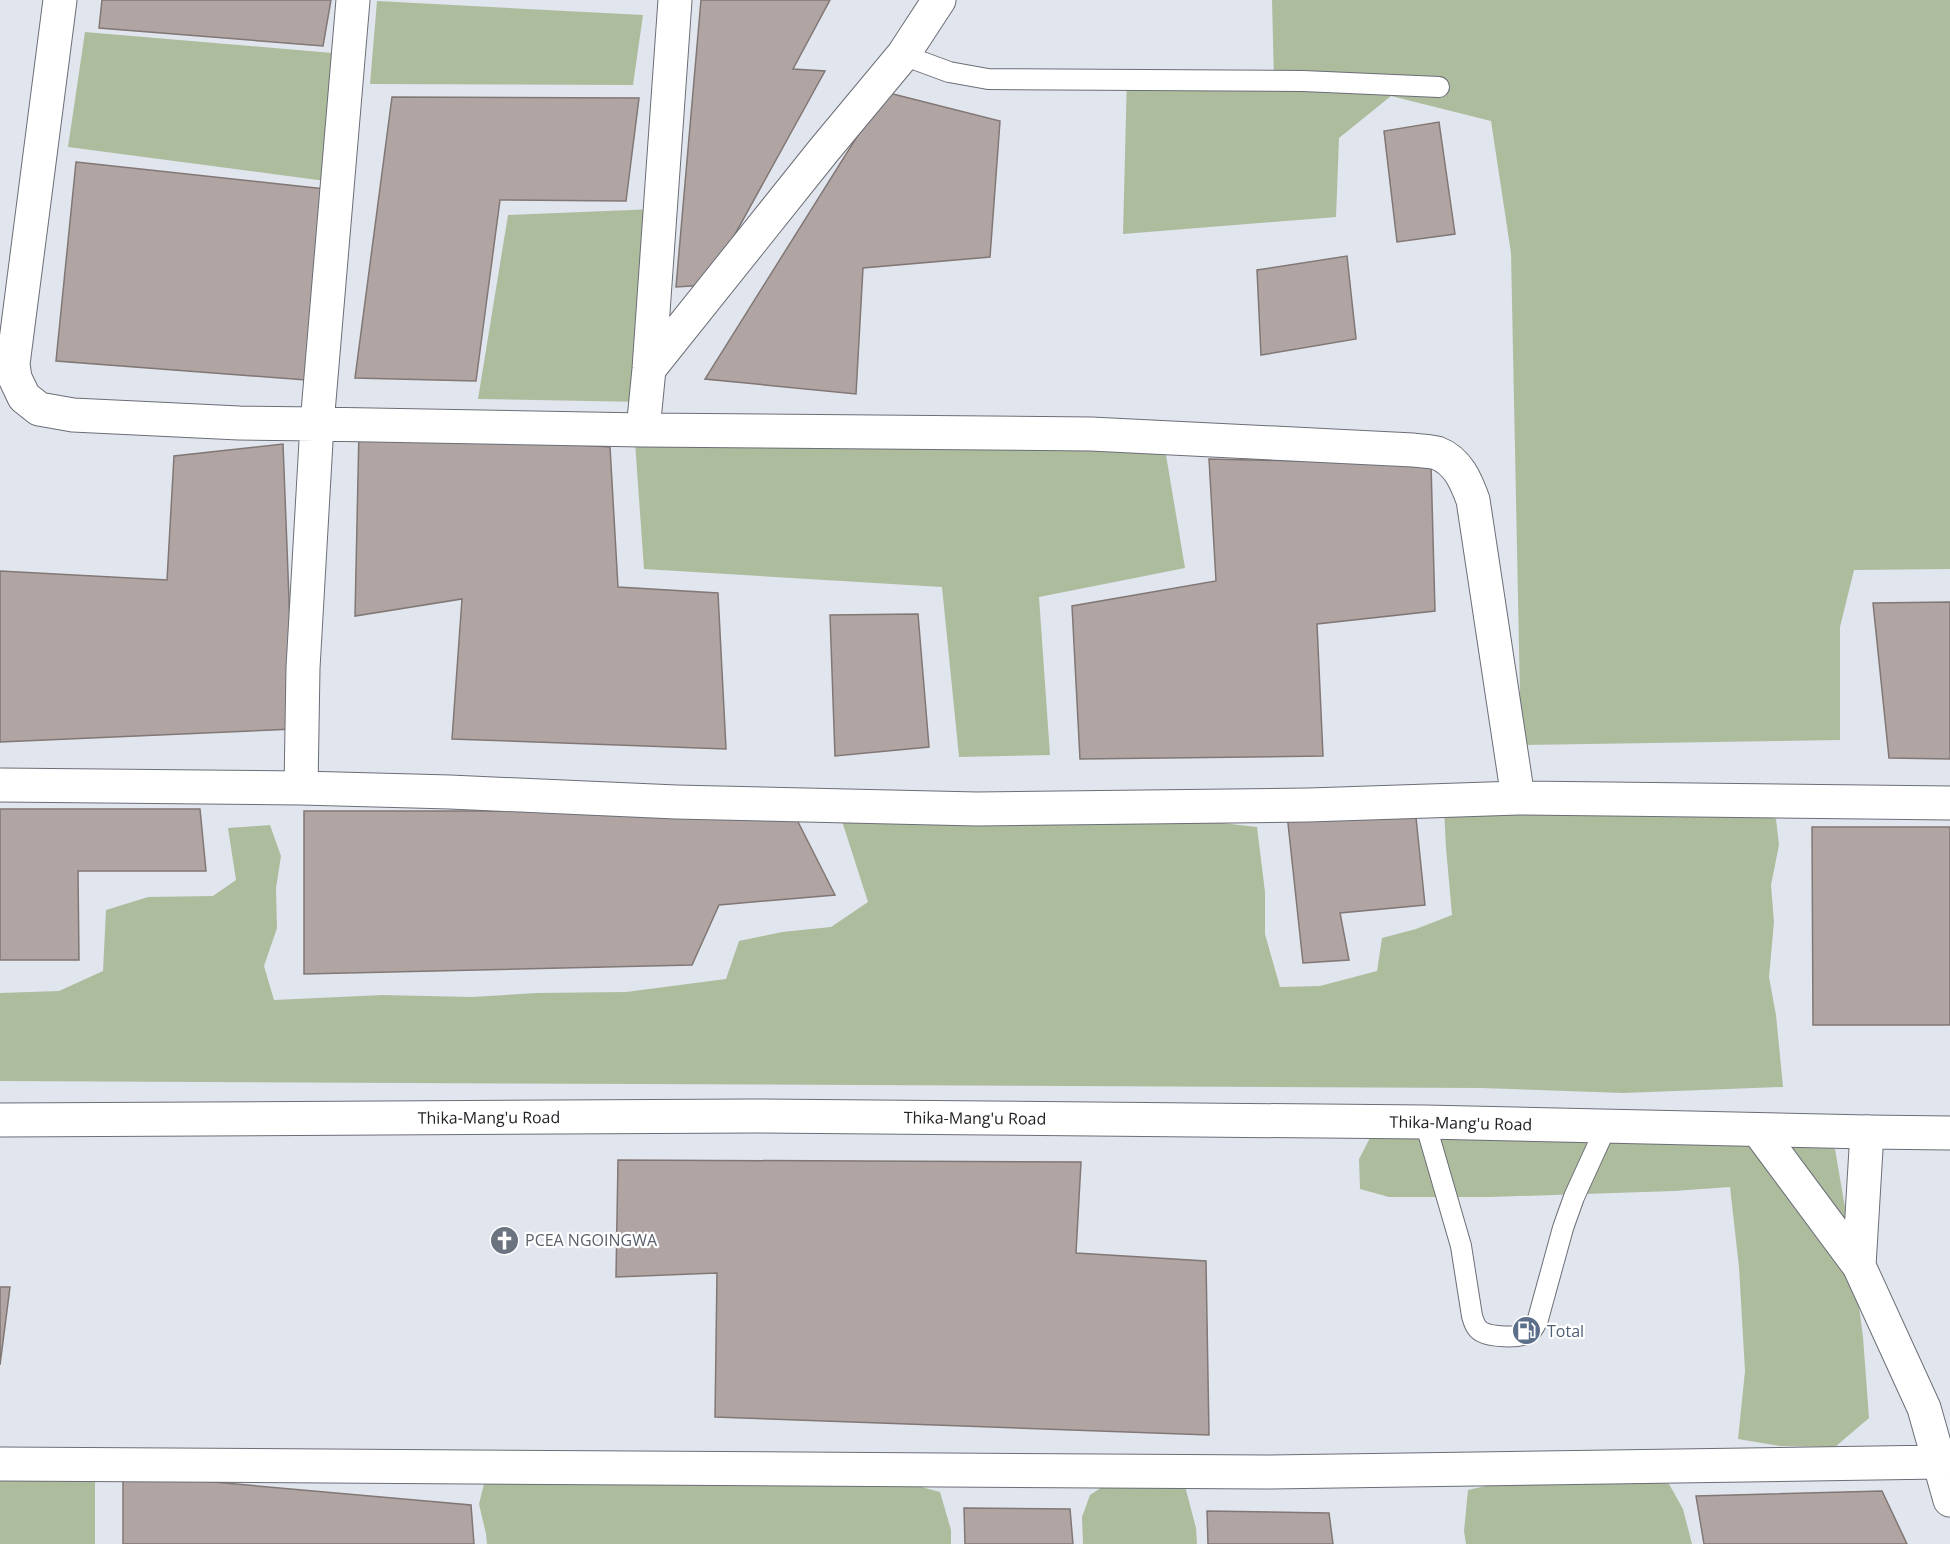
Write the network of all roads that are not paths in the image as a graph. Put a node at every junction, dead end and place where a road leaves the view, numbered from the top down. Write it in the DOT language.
graph roads {
  1 [pos="60,0"];
  2 [pos="353,0"];
  3 [pos="675,0"];
  4 [pos="939,0"];
  5 [pos="903,54"];
  6 [pos="1439,87"];
  7 [pos="649,369"];
  8 [pos="317,424"];
  9 [pos="643,430"];
  10 [pos="0,785"];
  11 [pos="301,788"];
  12 [pos="1518,798"];
  13 [pos="1950,803"];
  14 [pos="0,1120"];
  15 [pos="1425,1122"];
  16 [pos="1606,1127"];
  17 [pos="1758,1130"];
  18 [pos="1868,1132"];
  19 [pos="1950,1132"];
  20 [pos="1859,1266"];
  21 [pos="1940,1462"];
  22 [pos="0,1464"];
  23 [pos="1950,1500"];
  1 -- 8 [label="main road"];
  2 -- 8 [label="main road"];
  3 -- 7 [label="main road"];
  4 -- 5 [label="main road"];
  5 -- 6 [label="lane"];
  5 -- 7 [label="main road"];
  7 -- 9 [label="main road"];
  8 -- 9 [label="main road"];
  8 -- 11 [label="main road"];
  9 -- 12 [label="main road"];
  10 -- 11 [label="main road"];
  11 -- 12 [label="main road"];
  12 -- 13 [label="main road"];
  14 -- 15 [label="main road, Thika-Mang'u Road"];
  15 -- 16 [label="main road, Thika-Mang'u Road"];
  15 -- 16 [label="lane"];
  16 -- 17 [label="main road, Thika-Mang'u Road"];
  17 -- 18 [label="main road, Thika-Mang'u Road"];
  17 -- 20 [label="main road"];
  18 -- 19 [label="main road, Thika-Mang'u Road"];
  18 -- 20 [label="main road"];
  20 -- 21 [label="main road"];
  21 -- 22 [label="main road"];
  21 -- 23 [label="main road"];
}
